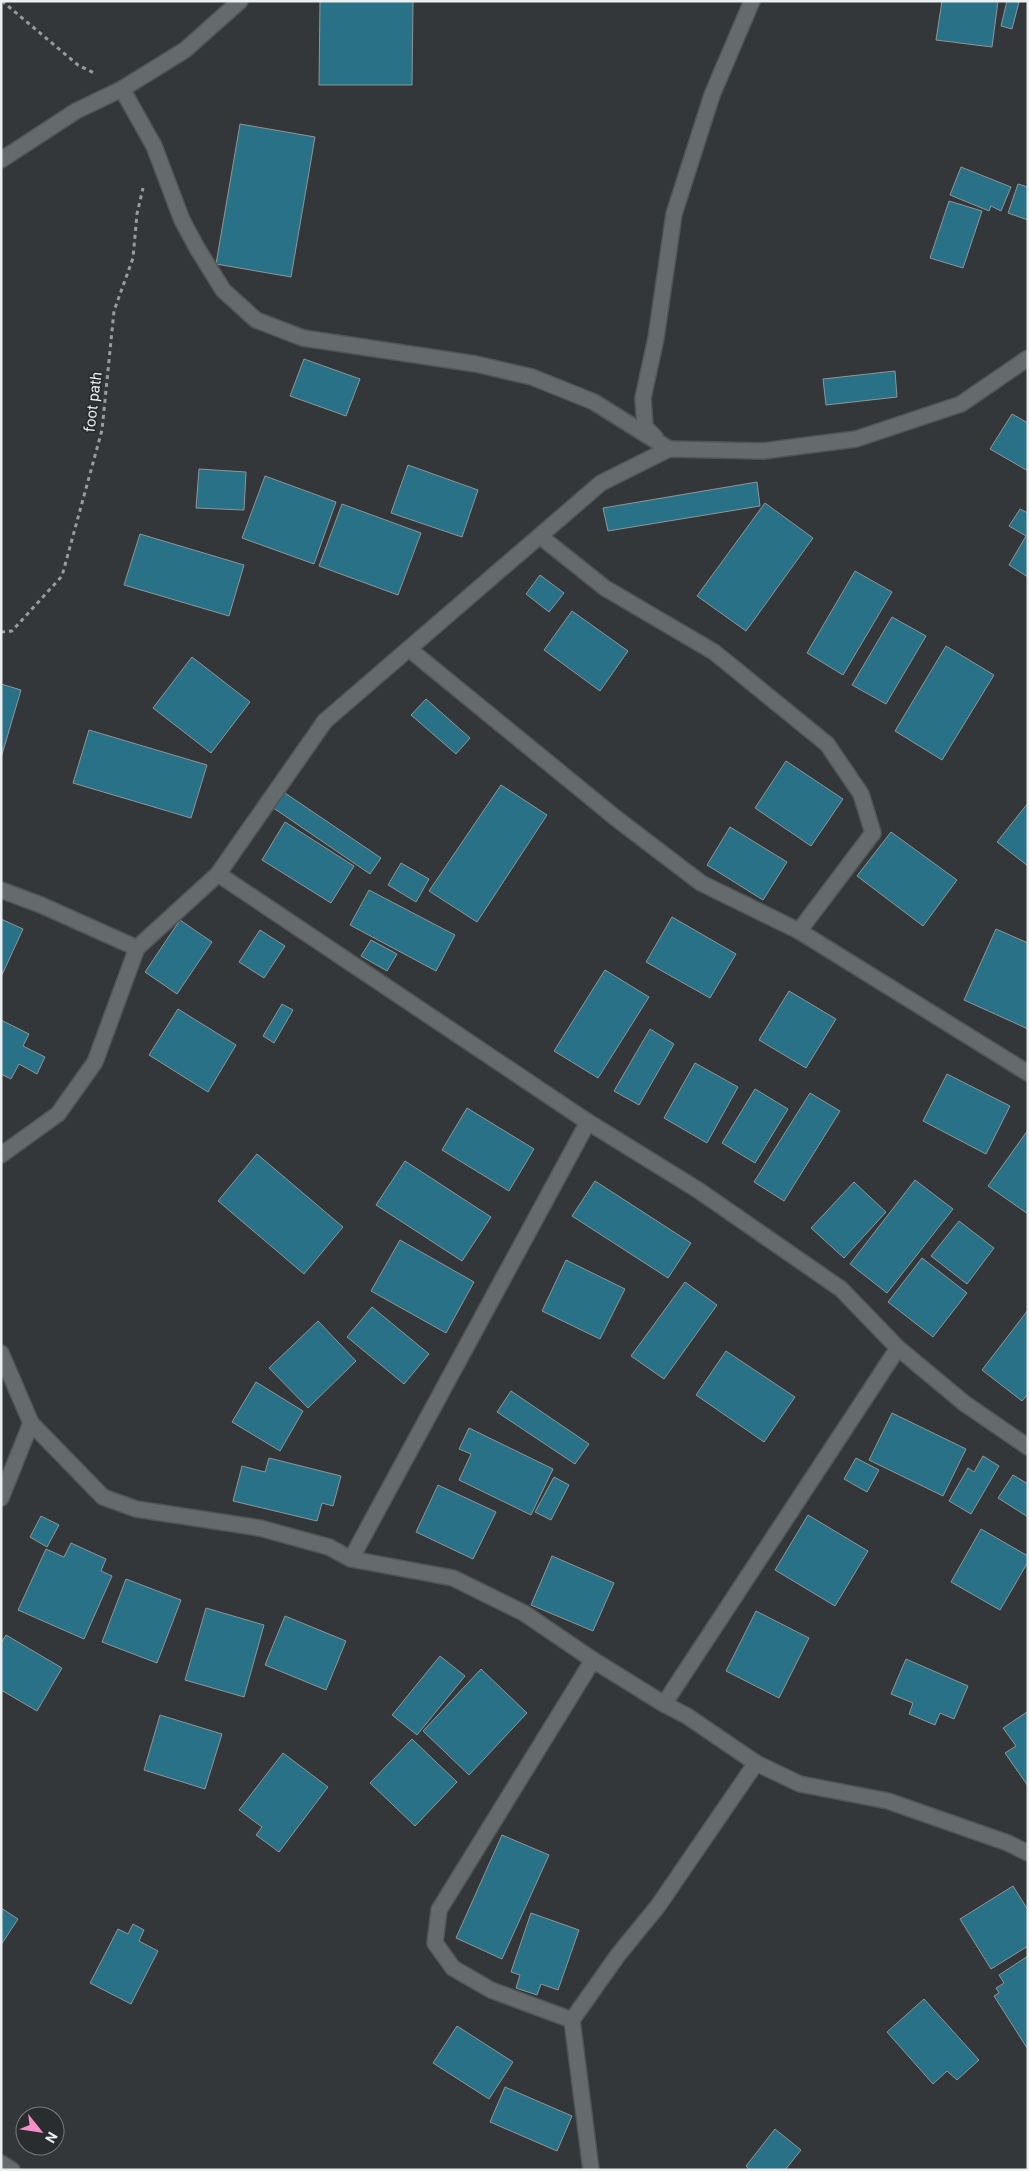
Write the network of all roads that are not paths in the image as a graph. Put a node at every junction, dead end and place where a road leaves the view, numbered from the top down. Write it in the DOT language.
graph roads {
  1 [pos="240,1"];
  2 [pos="752,1"];
  3 [pos="122,89"];
  4 [pos="1,160"];
  5 [pos="1028,358"];
  6 [pos="669,450"];
  7 [pos="541,536"];
  8 [pos="409,649"];
  9 [pos="218,874"];
  10 [pos="1,890"];
  11 [pos="799,931"];
  12 [pos="137,948"];
  13 [pos="1028,1073"];
  14 [pos="588,1122"];
  15 [pos="1,1155"];
  16 [pos="898,1348"];
  17 [pos="1,1354"];
  18 [pos="32,1423"];
  19 [pos="1028,1447"];
  20 [pos="1,1498"];
  21 [pos="350,1559"];
  22 [pos="593,1660"];
  23 [pos="664,1704"];
  24 [pos="756,1763"];
  25 [pos="1028,1853"];
  26 [pos="572,2020"];
  27 [pos="1,2163"];
  28 [pos="12,2170"];
  29 [pos="591,2170"];
  1 -- 3 [label="street"];
  2 -- 6 [label="street"];
  3 -- 4 [label="street"];
  3 -- 6 [label="street"];
  5 -- 6 [label="street"];
  6 -- 7 [label="street"];
  7 -- 8 [label="street"];
  7 -- 11 [label="street"];
  8 -- 9 [label="street"];
  8 -- 11 [label="street"];
  9 -- 12 [label="street"];
  9 -- 14 [label="street"];
  10 -- 12 [label="street"];
  11 -- 13 [label="street"];
  12 -- 15 [label="street"];
  14 -- 16 [label="street"];
  14 -- 21 [label="street"];
  16 -- 19 [label="street"];
  16 -- 23 [label="street"];
  17 -- 18 [label="street"];
  18 -- 20 [label="street"];
  18 -- 21 [label="street"];
  21 -- 22 [label="street"];
  22 -- 23 [label="street"];
  22 -- 26 [label="street"];
  23 -- 24 [label="street"];
  24 -- 25 [label="street"];
  24 -- 26 [label="street"];
  26 -- 29 [label="street"];
  27 -- 28 [label="street"];
}
